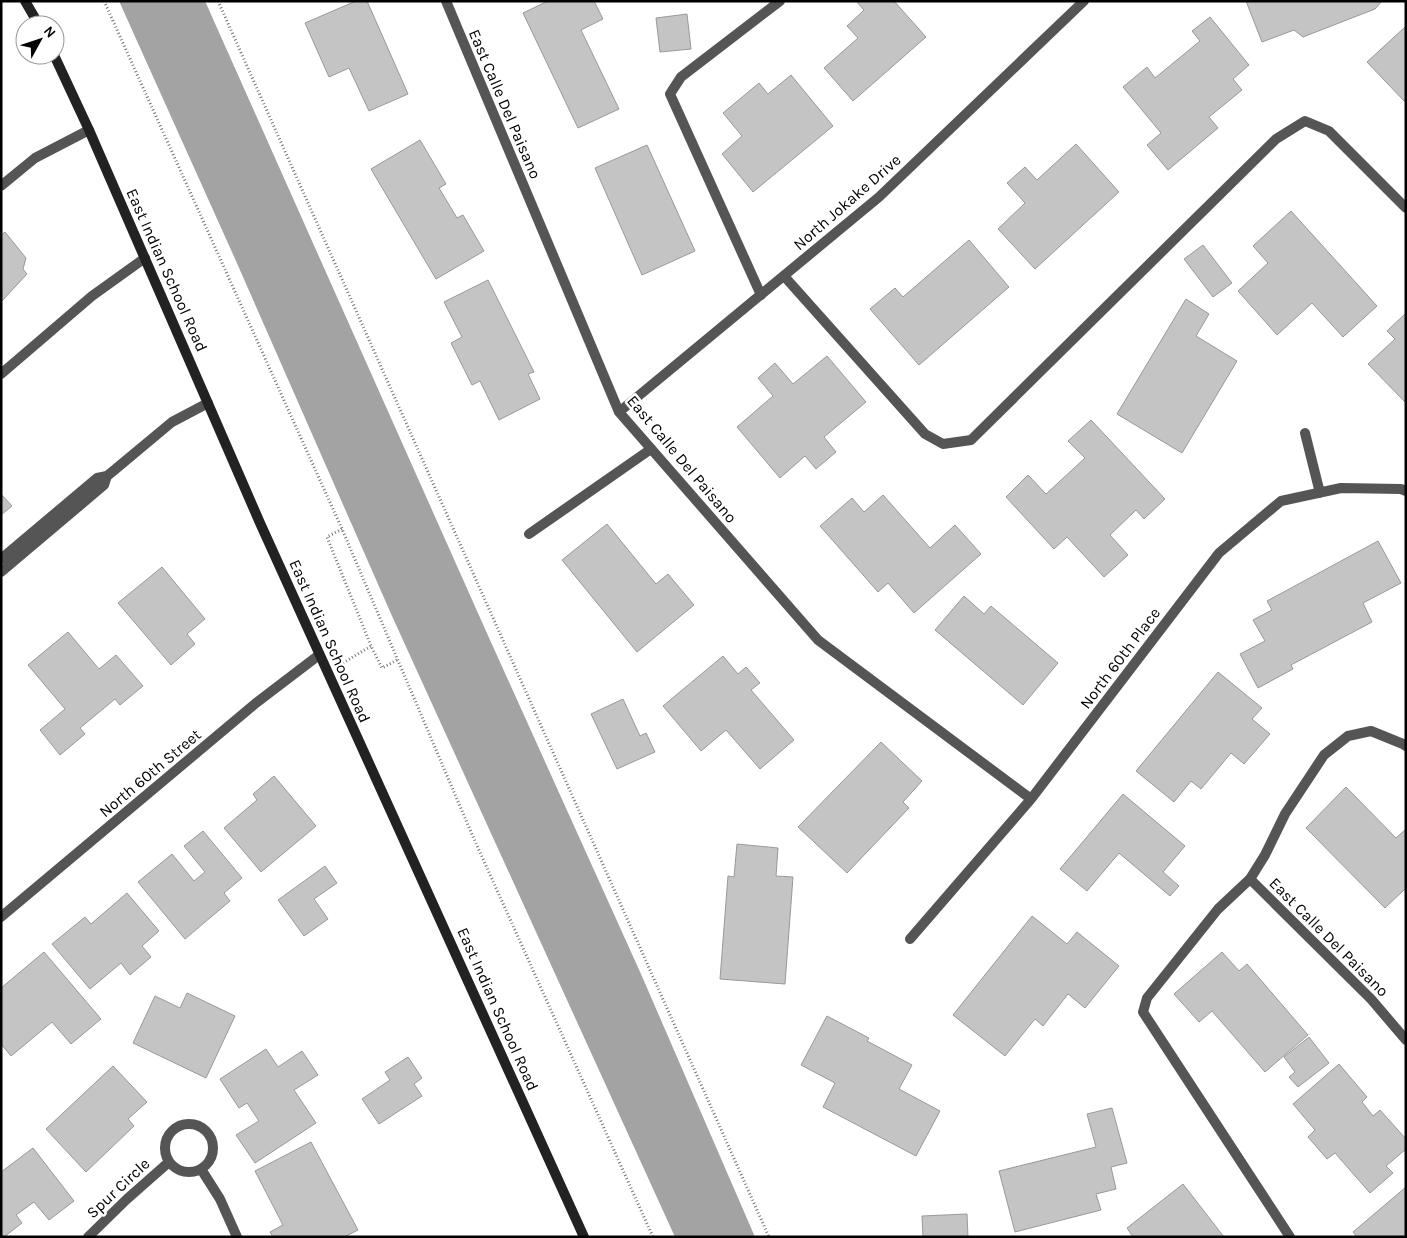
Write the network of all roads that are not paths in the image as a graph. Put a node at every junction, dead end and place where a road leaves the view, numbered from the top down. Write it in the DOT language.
graph roads {
  1 [pos="25,1"];
  2 [pos="446,1"];
  3 [pos="780,1"];
  4 [pos="1084,1"];
  5 [pos="33,15"];
  6 [pos="59,65"];
  7 [pos="89,130"];
  8 [pos="1,186"];
  9 [pos="1406,208"];
  10 [pos="145,258"];
  11 [pos="784,276"];
  12 [pos="761,295"];
  13 [pos="1,374"];
  14 [pos="208,403"];
  15 [pos="619,412"];
  16 [pos="1305,433"];
  17 [pos="651,449"];
  18 [pos="107,476"];
  19 [pos="1406,490"];
  20 [pos="1320,493"];
  21 [pos="529,534"];
  22 [pos="1,559"];
  23 [pos="1,572"];
  24 [pos="319,655"];
  25 [pos="1406,746"];
  26 [pos="1031,799"];
  27 [pos="1250,879"];
  28 [pos="1,917"];
  29 [pos="910,939"];
  30 [pos="1406,1040"];
  31 [pos="169,1162"];
  32 [pos="201,1169"];
  33 [pos="88,1237"];
  34 [pos="237,1237"];
  35 [pos="584,1237"];
  36 [pos="1290,1237"];
  1 -- 5 [label="main road"];
  2 -- 15 [label="street, East Calle Del Paisano"];
  3 -- 12 [label="street"];
  4 -- 11 [label="street, North Jokake Drive"];
  6 -- 7 [label="main road, East Indian School Road"];
  7 -- 8 [label="street"];
  7 -- 10 [label="main road, East Indian School Road"];
  9 -- 11 [label="street"];
  10 -- 13 [label="street"];
  10 -- 14 [label="main road, East Indian School Road"];
  11 -- 12 [label="street, North Jokake Drive"];
  12 -- 15 [label="street, North Jokake Drive"];
  14 -- 18 [label="street"];
  14 -- 24 [label="main road, East Indian School Road"];
  15 -- 17 [label="street, East Calle Del Paisano"];
  16 -- 20 [label="street"];
  17 -- 21 [label="street"];
  17 -- 26 [label="street, East Calle Del Paisano"];
  18 -- 22 [label="street"];
  18 -- 23 [label="street"];
  19 -- 20 [label="street, North 60th Place"];
  20 -- 26 [label="street, North 60th Place"];
  24 -- 28 [label="street, North 60th Street"];
  24 -- 35 [label="main road, East Indian School Road"];
  25 -- 27 [label="street"];
  26 -- 29 [label="street, North 60th Place"];
  27 -- 30 [label="street, East Calle Del Paisano"];
  27 -- 36 [label="street"];
  31 -- 32 [label="street, Spur Circle"];
  31 -- 32 [label="street, Spur Circle"];
  31 -- 33 [label="street, Spur Circle"];
  32 -- 34 [label="street"];
}
